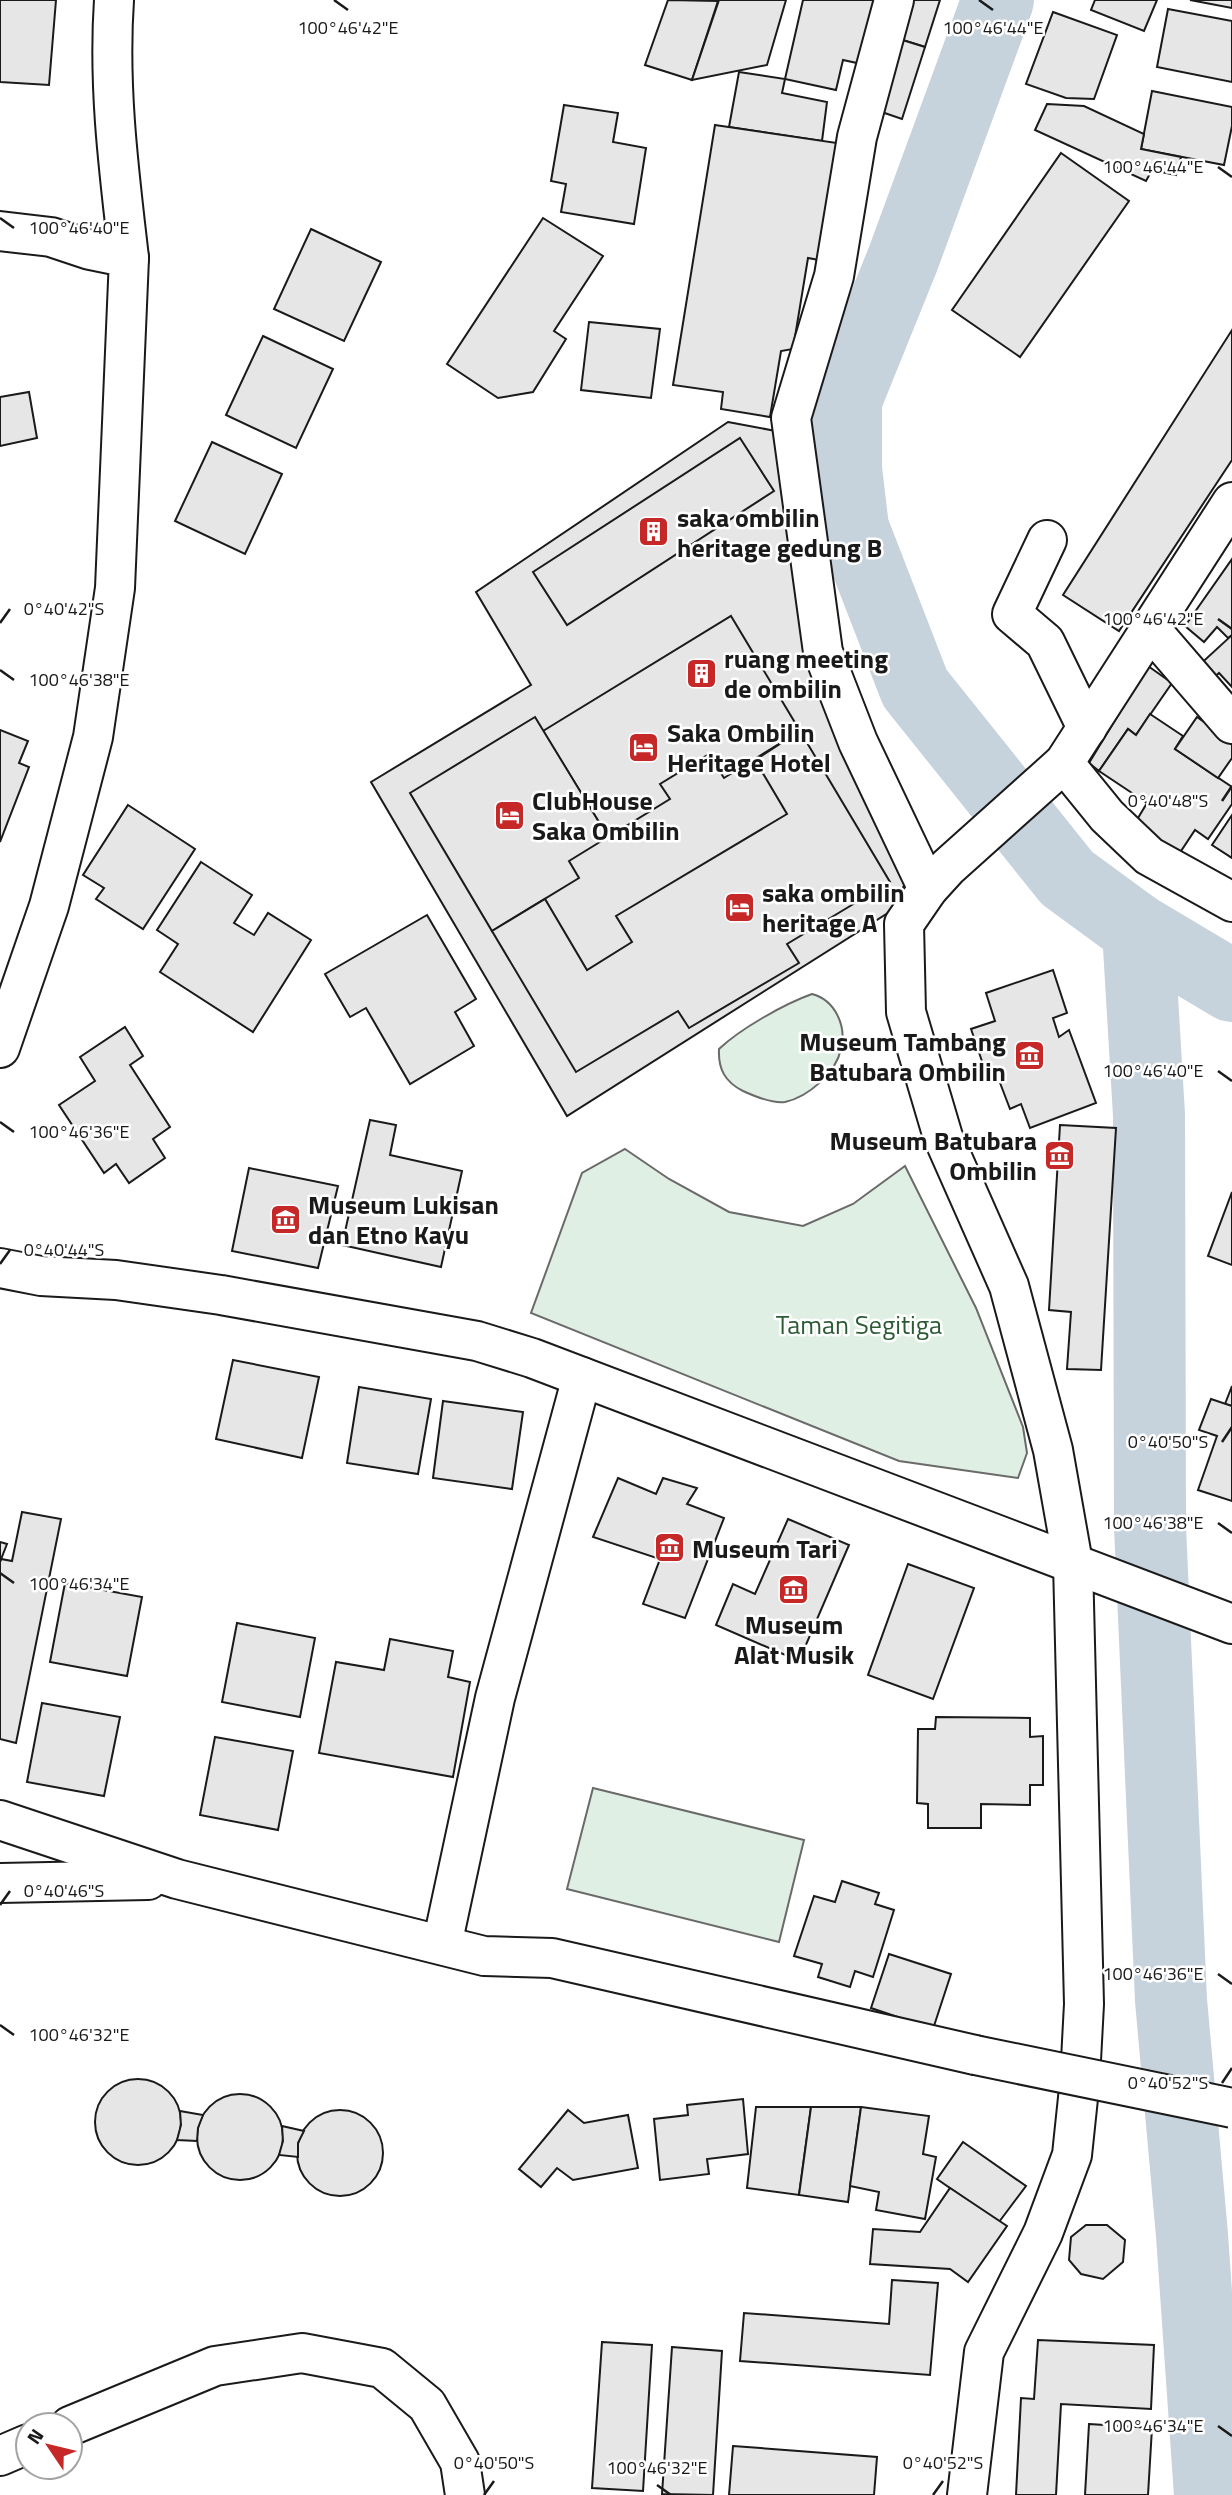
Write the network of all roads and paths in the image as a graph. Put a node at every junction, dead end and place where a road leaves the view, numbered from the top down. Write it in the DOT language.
graph roads {
  1 [pos="114,0"];
  2 [pos="894,0"];
  3 [pos="0,231"];
  4 [pos="129,258"];
  5 [pos="1231,506"];
  6 [pos="1047,540"];
  7 [pos="1151,630"];
  8 [pos="1232,724"];
  9 [pos="1087,728"];
  10 [pos="1055,771"];
  11 [pos="938,878"];
  12 [pos="1232,902"];
  13 [pos="0,1048"];
  14 [pos="0,1268"];
  15 [pos="582,1377"];
  16 [pos="1073,1563"];
  17 [pos="1232,1624"];
  18 [pos="0,1820"];
  19 [pos="177,1879"];
  20 [pos="0,1883"];
  21 [pos="442,1945"];
  22 [pos="1232,2108"];
  23 [pos="84,2420"];
  24 [pos="465,2495"];
  25 [pos="967,2495"];
  1 -- 4 [label="street"];
  2 -- 11 [label="street"];
  3 -- 4 [label="street"];
  4 -- 13 [label="street"];
  5 -- 7 [label="street"];
  6 -- 9 [label="street"];
  7 -- 8 [label="street"];
  7 -- 9 [label="street"];
  9 -- 10 [label="street"];
  10 -- 11 [label="street"];
  10 -- 12 [label="street"];
  11 -- 16 [label="street"];
  14 -- 15 [label="street"];
  15 -- 16 [label="street"];
  15 -- 21 [label="street"];
  16 -- 17 [label="street"];
  16 -- 25 [label="street"];
  18 -- 19 [label="street"];
  19 -- 20 [label="street"];
  19 -- 21 [label="street"];
  21 -- 22 [label="street, bridge"];
  23 -- 24 [label="street"];
}
